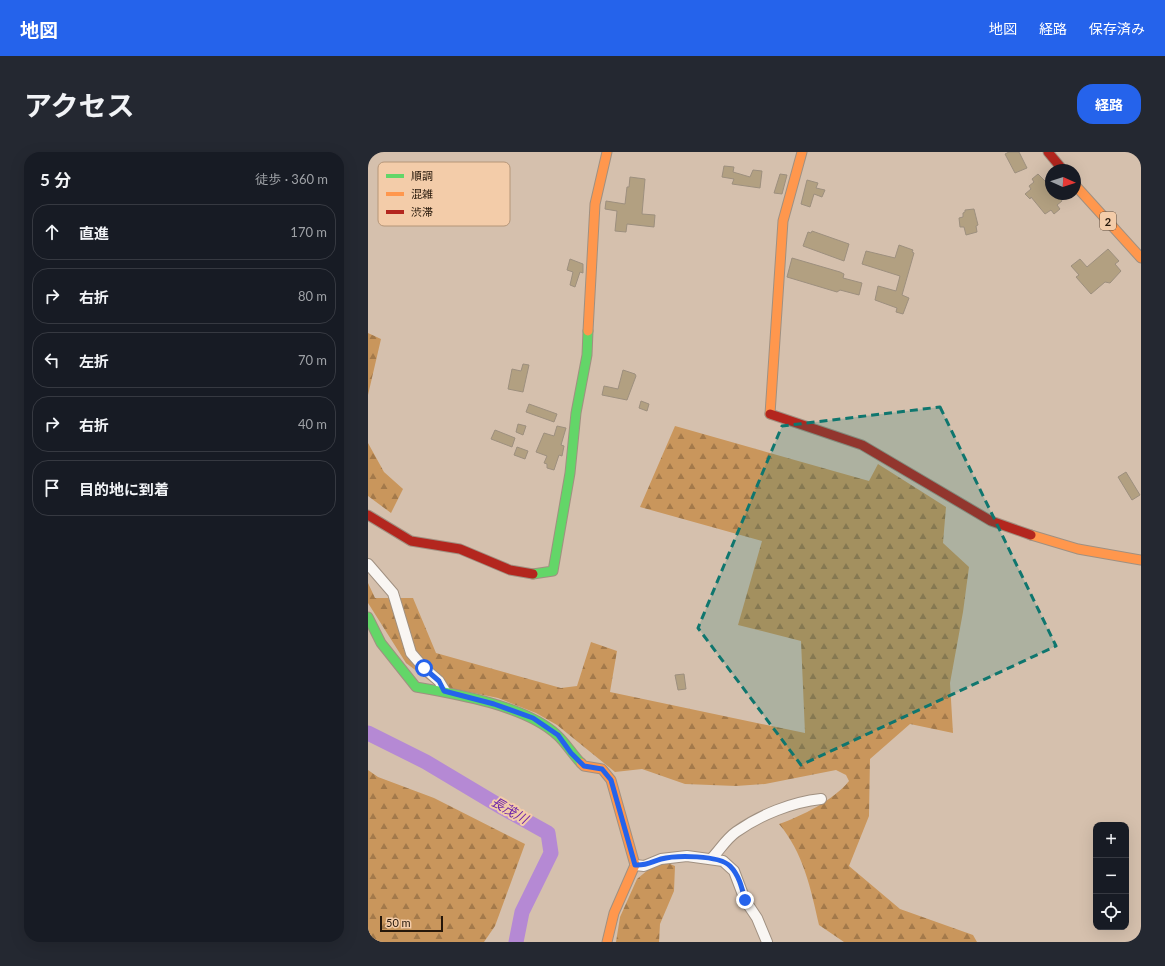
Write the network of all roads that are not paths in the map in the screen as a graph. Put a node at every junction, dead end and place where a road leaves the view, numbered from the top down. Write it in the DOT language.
graph roads {
  1 [pos="607,152"];
  2 [pos="802,152"];
  3 [pos="1048,152"];
  4 [pos="1058,164"];
  5 [pos="1081,192"];
  6 [pos="1141,258"];
  7 [pos="368,515"];
  8 [pos="1141,560"];
  9 [pos="368,564"];
  10 [pos="368,617"];
  11 [pos="444,691"];
  12 [pos="822,799"];
  13 [pos="711,859"];
  14 [pos="635,865"];
  15 [pos="607,942"];
  16 [pos="767,942"];
  1 -- 7 [label="street"];
  2 -- 8 [label="street"];
  3 -- 4 [label="street"];
  5 -- 6 [label="street, 2"];
  9 -- 11 [label="street"];
  10 -- 11 [label="street"];
  11 -- 14 [label="street"];
  12 -- 13 [label="street"];
  13 -- 14 [label="street"];
  13 -- 16 [label="street"];
  14 -- 15 [label="street"];
}
